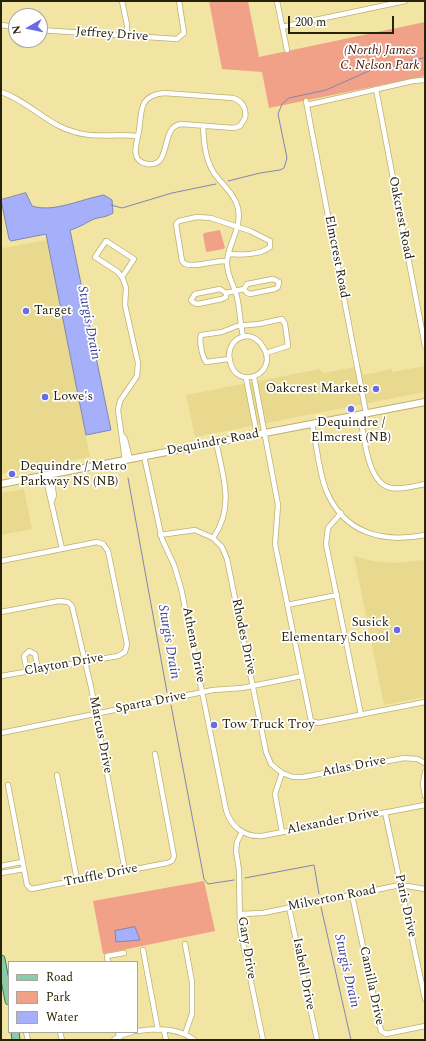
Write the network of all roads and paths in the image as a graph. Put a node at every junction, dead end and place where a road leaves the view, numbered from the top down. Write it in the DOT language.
graph roads {
  1 [pos="122,1"];
  2 [pos="179,1"];
  3 [pos="277,1"];
  4 [pos="405,1"];
  5 [pos="282,27"];
  6 [pos="48,31"];
  7 [pos="126,36"];
  8 [pos="287,50"];
  9 [pos="425,80"];
  10 [pos="376,89"];
  11 [pos="1,92"];
  12 [pos="203,126"];
  13 [pos="138,136"];
  14 [pos="238,228"];
  15 [pos="229,254"];
  16 [pos="227,261"];
  17 [pos="122,277"];
  18 [pos="244,289"];
  19 [pos="235,291"];
  20 [pos="226,293"];
  21 [pos="241,325"];
  22 [pos="243,336"];
  23 [pos="425,346"];
  24 [pos="266,352"];
  25 [pos="229,359"];
  26 [pos="250,377"];
  27 [pos="425,402"];
  28 [pos="363,414"];
  29 [pos="312,424"];
  30 [pos="264,434"];
  31 [pos="257,435"];
  32 [pos="216,442"];
  33 [pos="144,456"];
  34 [pos="128,459"];
  35 [pos="47,475"];
  36 [pos="1,484"];
  37 [pos="425,484"];
  38 [pos="341,513"];
  39 [pos="160,535"];
  40 [pos="425,535"];
  41 [pos="213,538"];
  42 [pos="62,549"];
  43 [pos="1,561"];
  44 [pos="337,595"];
  45 [pos="287,605"];
  46 [pos="1,612"];
  47 [pos="84,662"];
  48 [pos="38,670"];
  49 [pos="27,672"];
  50 [pos="1,676"];
  51 [pos="302,676"];
  52 [pos="252,686"];
  53 [pos="202,693"];
  54 [pos="425,702"];
  55 [pos="96,714"];
  56 [pos="361,714"];
  57 [pos="1,732"];
  58 [pos="155,754"];
  59 [pos="425,763"];
  60 [pos="425,772"];
  61 [pos="282,773"];
  62 [pos="57,775"];
  63 [pos="8,785"];
  64 [pos="425,796"];
  65 [pos="425,805"];
  66 [pos="386,812"];
  67 [pos="242,832"];
  68 [pos="282,832"];
  69 [pos="22,862"];
  70 [pos="1,866"];
  71 [pos="24,869"];
  72 [pos="126,870"];
  73 [pos="1,873"];
  74 [pos="77,880"];
  75 [pos="401,886"];
  76 [pos="425,889"];
  77 [pos="352,895"];
  78 [pos="289,907"];
  79 [pos="240,914"];
  80 [pos="185,944"];
  81 [pos="143,950"];
  82 [pos="124,953"];
  83 [pos="1,959"];
  84 [pos="108,961"];
  85 [pos="8,995"];
  86 [pos="425,999"];
  87 [pos="425,1026"];
  88 [pos="161,1030"];
  89 [pos="138,1031"];
  90 [pos="129,1033"];
  91 [pos="185,1034"];
  92 [pos="119,1036"];
  93 [pos="114,1040"];
  94 [pos="166,1040"];
  95 [pos="194,1040"];
  96 [pos="263,1040"];
  97 [pos="317,1040"];
  1 -- 7 [label="street"];
  2 -- 7 [label="street, Jeffrey Drive"];
  3 -- 5 [label="street"];
  4 -- 5 [label="street"];
  5 -- 8 [label="street"];
  6 -- 7 [label="street, Jeffrey Drive"];
  9 -- 10 [label="street"];
  10 -- 23 [label="street, Oakcrest Road"];
  10 -- 28 [label="street, Elmcrest Road"];
  11 -- 13 [label="street"];
  12 -- 13 [label="street"];
  12 -- 13 [label="street"];
  12 -- 14 [label="street"];
  14 -- 15 [label="street"];
  14 -- 15 [label="street"];
  14 -- 16 [label="street"];
  15 -- 16 [label="street"];
  16 -- 19 [label="street"];
  17 -- 17 [label="street"];
  17 -- 34 [label="street"];
  18 -- 18 [label="street"];
  18 -- 19 [label="street"];
  19 -- 20 [label="street"];
  19 -- 21 [label="street"];
  20 -- 20 [label="street"];
  21 -- 22 [label="street"];
  21 -- 24 [label="street"];
  21 -- 25 [label="street"];
  22 -- 24 [label="street"];
  22 -- 25 [label="street"];
  24 -- 26 [label="street"];
  25 -- 26 [label="street"];
  26 -- 30 [label="street"];
  26 -- 31 [label="street"];
  27 -- 28 [label="main road, Dequindre Road"];
  28 -- 29 [label="main road, Dequindre Road"];
  28 -- 37 [label="street, Elmcrest Road"];
  29 -- 30 [label="main road, Dequindre Road"];
  29 -- 38 [label="street"];
  30 -- 31 [label="main road, Dequindre Road"];
  30 -- 45 [label="street"];
  31 -- 32 [label="main road, Dequindre Road"];
  32 -- 33 [label="main road, Dequindre Road"];
  32 -- 41 [label="street"];
  33 -- 34 [label="main road, Dequindre Road"];
  33 -- 39 [label="street, Athena Drive"];
  34 -- 35 [label="main road, Dequindre Road"];
  35 -- 36 [label="main road, Dequindre Road"];
  35 -- 42 [label="street"];
  38 -- 40 [label="street"];
  38 -- 44 [label="street"];
  39 -- 41 [label="street"];
  39 -- 53 [label="street, Athena Drive"];
  41 -- 52 [label="street, Rhodes Drive"];
  42 -- 43 [label="street"];
  42 -- 47 [label="street, Clayton Drive"];
  44 -- 45 [label="street"];
  44 -- 56 [label="street"];
  45 -- 51 [label="street"];
  46 -- 47 [label="street, Marcus Drive"];
  47 -- 48 [label="street, Clayton Drive"];
  47 -- 55 [label="street, Marcus Drive"];
  48 -- 49 [label="street, Clayton Drive"];
  48 -- 49 [label="street"];
  49 -- 50 [label="street, Clayton Drive"];
  51 -- 52 [label="street, Sparta Drive"];
  51 -- 56 [label="street"];
  52 -- 53 [label="street, Sparta Drive"];
  52 -- 61 [label="street, Rhodes Drive"];
  53 -- 55 [label="street, Sparta Drive"];
  53 -- 67 [label="street, Athena Drive"];
  54 -- 56 [label="street"];
  55 -- 57 [label="street, Sparta Drive"];
  55 -- 72 [label="street, Marcus Drive"];
  58 -- 72 [label="street, Truffle Drive"];
  59 -- 61 [label="street, Atlas Drive"];
  60 -- 64 [label="street"];
  61 -- 68 [label="street"];
  62 -- 74 [label="street"];
  63 -- 69 [label="street"];
  65 -- 66 [label="street, Alexander Drive"];
  66 -- 68 [label="street, Alexander Drive"];
  66 -- 75 [label="street, Paris Drive"];
  67 -- 68 [label="street, Alexander Drive"];
  67 -- 79 [label="street, Gary Drive"];
  69 -- 70 [label="street"];
  69 -- 71 [label="street"];
  71 -- 73 [label="street"];
  71 -- 74 [label="street, Truffle Drive"];
  72 -- 74 [label="street, Truffle Drive"];
  75 -- 76 [label="street, Milverton Road"];
  75 -- 77 [label="street, Milverton Road"];
  75 -- 86 [label="street, Paris Drive"];
  77 -- 78 [label="street, Milverton Road"];
  77 -- 87 [label="street, Camilla Drive"];
  78 -- 79 [label="street, Milverton Road"];
  78 -- 97 [label="street, Isabell Drive"];
  79 -- 96 [label="street, Gary Drive"];
  80 -- 91 [label="street"];
  81 -- 88 [label="street"];
  82 -- 84 [label="street"];
  83 -- 85 [label="main road"];
  88 -- 89 [label="street"];
  88 -- 91 [label="street"];
  88 -- 94 [label="street"];
  90 -- 92 [label="street"];
  91 -- 95 [label="street"];
  92 -- 93 [label="street"];
}
